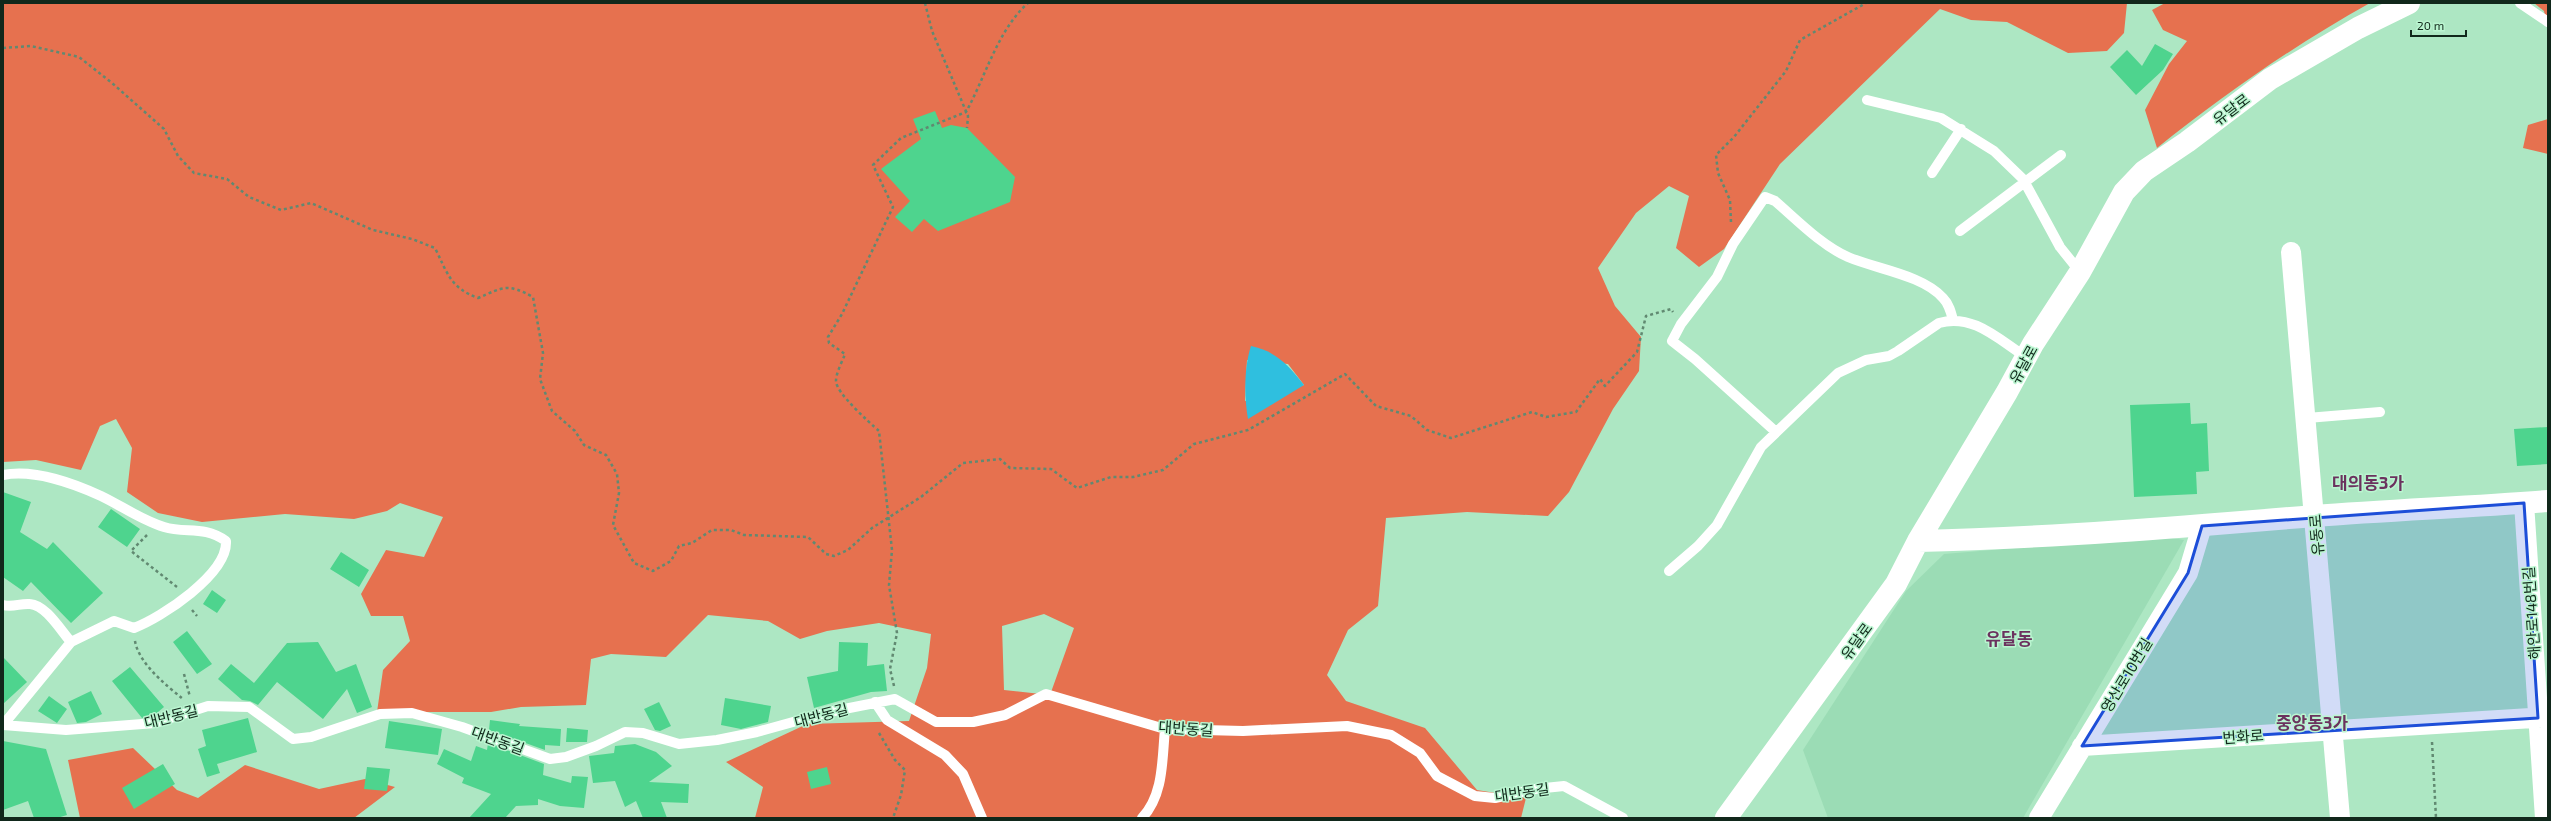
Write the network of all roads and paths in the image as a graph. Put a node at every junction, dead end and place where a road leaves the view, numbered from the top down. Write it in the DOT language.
graph roads {
  1 [pos="924,3"];
  2 [pos="1028,3"];
  3 [pos="1866,3"];
  4 [pos="2409,3"];
  5 [pos="2520,3"];
  6 [pos="2548,22"];
  7 [pos="3,48"];
  8 [pos="1868,100"];
  9 [pos="966,112"];
  10 [pos="967,128"];
  11 [pos="1961,129"];
  12 [pos="2061,155"];
  13 [pos="1932,173"];
  14 [pos="2025,182"];
  15 [pos="1960,231"];
  16 [pos="1733,244"];
  17 [pos="2292,252"];
  18 [pos="2080,272"];
  19 [pos="1953,320"];
  20 [pos="1681,324"];
  21 [pos="2026,358"];
  22 [pos="2380,412"];
  23 [pos="2307,418"];
  24 [pos="1776,432"];
  25 [pos="3,475"];
  26 [pos="2548,502"];
  27 [pos="2524,503"];
  28 [pos="2314,516"];
  29 [pos="887,519"];
  30 [pos="157,524"];
  31 [pos="2202,526"];
  32 [pos="1918,541"];
  33 [pos="1669,571"];
  34 [pos="187,596"];
  35 [pos="3,605"];
  36 [pos="134,628"];
  37 [pos="71,642"];
  38 [pos="184,674"];
  39 [pos="897,699"];
  40 [pos="875,702"];
  41 [pos="194,708"];
  42 [pos="2543,718"];
  43 [pos="2431,724"];
  44 [pos="3,725"];
  45 [pos="877,729"];
  46 [pos="1165,729"];
  47 [pos="2334,729"];
  48 [pos="2082,746"];
  49 [pos="893,818"];
  50 [pos="982,818"];
  51 [pos="1142,818"];
  52 [pos="1623,818"];
  53 [pos="1726,818"];
  54 [pos="2039,818"];
  55 [pos="2340,818"];
  56 [pos="2436,818"];
  57 [pos="2545,818"];
  1 -- 9 [label="path"];
  2 -- 9 [label="path"];
  3 -- 16 [label="path"];
  4 -- 18 [label="street, 유달로"];
  5 -- 6 [label="lane"];
  7 -- 29 [label="path"];
  8 -- 11 [label="lane"];
  9 -- 10 [label="path"];
  9 -- 29 [label="path"];
  11 -- 13 [label="lane"];
  11 -- 14 [label="lane"];
  12 -- 14 [label="lane"];
  14 -- 15 [label="lane"];
  14 -- 18 [label="lane"];
  16 -- 19 [label="lane"];
  16 -- 20 [label="lane"];
  17 -- 23 [label="street, 유동로"];
  18 -- 21 [label="street, 유달로"];
  19 -- 21 [label="lane"];
  19 -- 24 [label="lane"];
  20 -- 24 [label="lane"];
  20 -- 29 [label="path"];
  21 -- 32 [label="street, 유달로"];
  22 -- 23 [label="lane"];
  23 -- 28 [label="street, 유동로"];
  24 -- 33 [label="lane"];
  25 -- 30 [label="lane"];
  26 -- 27 [label="street"];
  27 -- 28 [label="street"];
  27 -- 42 [label="street, 해안로148번길"];
  28 -- 31 [label="street"];
  28 -- 47 [label="street, 유동로"];
  29 -- 39 [label="path"];
  30 -- 34 [label="path"];
  30 -- 34 [label="lane"];
  31 -- 32 [label="street"];
  31 -- 48 [label="street, 영산로10번길"];
  32 -- 53 [label="street, 유달로"];
  34 -- 36 [label="lane"];
  35 -- 37 [label="lane"];
  36 -- 37 [label="lane"];
  36 -- 41 [label="path"];
  37 -- 44 [label="lane"];
  38 -- 41 [label="path"];
  39 -- 40 [label="lane, 대반동길"];
  39 -- 46 [label="lane, 대반동길"];
  40 -- 41 [label="lane, 대반동길"];
  40 -- 50 [label="lane"];
  41 -- 44 [label="lane, 대반동길"];
  42 -- 43 [label="street, 번화로"];
  42 -- 57 [label="street, 해안로148번길"];
  43 -- 47 [label="street, 번화로"];
  43 -- 56 [label="path"];
  45 -- 49 [label="path"];
  46 -- 51 [label="lane"];
  46 -- 52 [label="lane, 대반동길"];
  47 -- 48 [label="street, 번화로"];
  47 -- 55 [label="street, 유동로"];
  48 -- 54 [label="street, 영산로10번길"];
}
